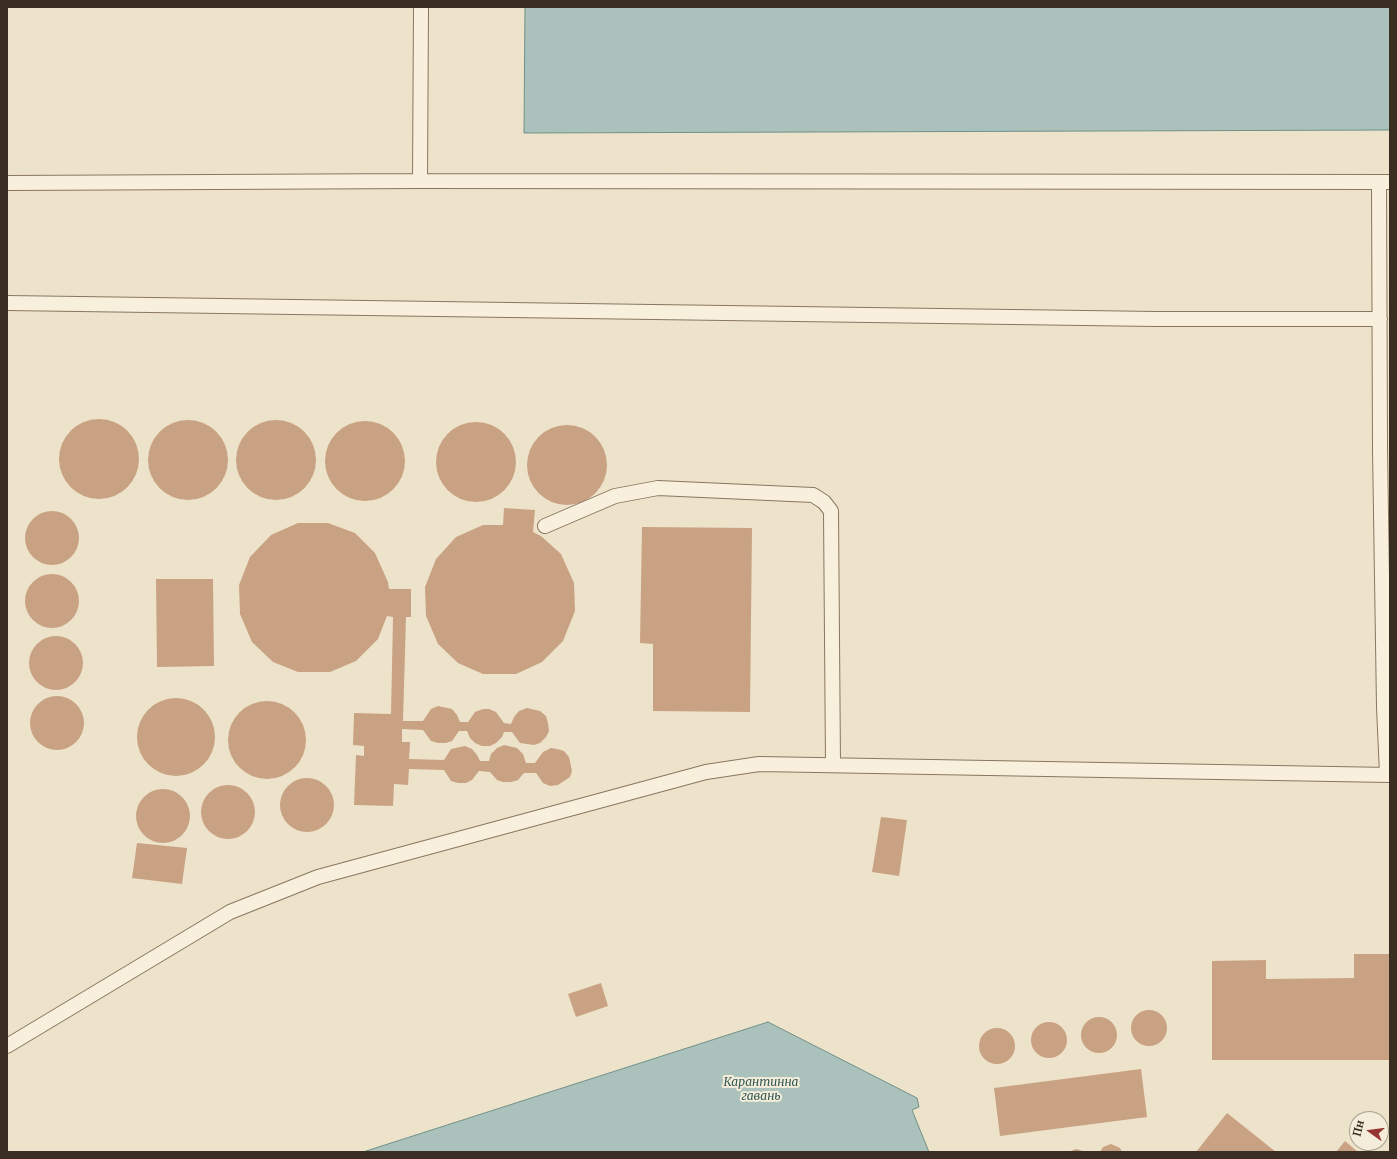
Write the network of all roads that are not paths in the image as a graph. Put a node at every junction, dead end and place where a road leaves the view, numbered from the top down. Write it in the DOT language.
graph roads {
  1 [pos="421,7"];
  2 [pos="420,181"];
  3 [pos="1385,182"];
  4 [pos="7,183"];
  5 [pos="7,303"];
  6 [pos="1380,319"];
  7 [pos="1385,448"];
  8 [pos="544,526"];
  9 [pos="1386,628"];
  10 [pos="833,765"];
  11 [pos="1388,774"];
  12 [pos="7,1046"];
  1 -- 2 [label="lane"];
  2 -- 3 [label="lane"];
  2 -- 4 [label="lane"];
  3 -- 6 [label="lane"];
  5 -- 6 [label="lane"];
  6 -- 7 [label="lane"];
  7 -- 9 [label="lane"];
  8 -- 10 [label="lane"];
  9 -- 11 [label="lane"];
  10 -- 11 [label="lane"];
  10 -- 12 [label="lane"];
}
